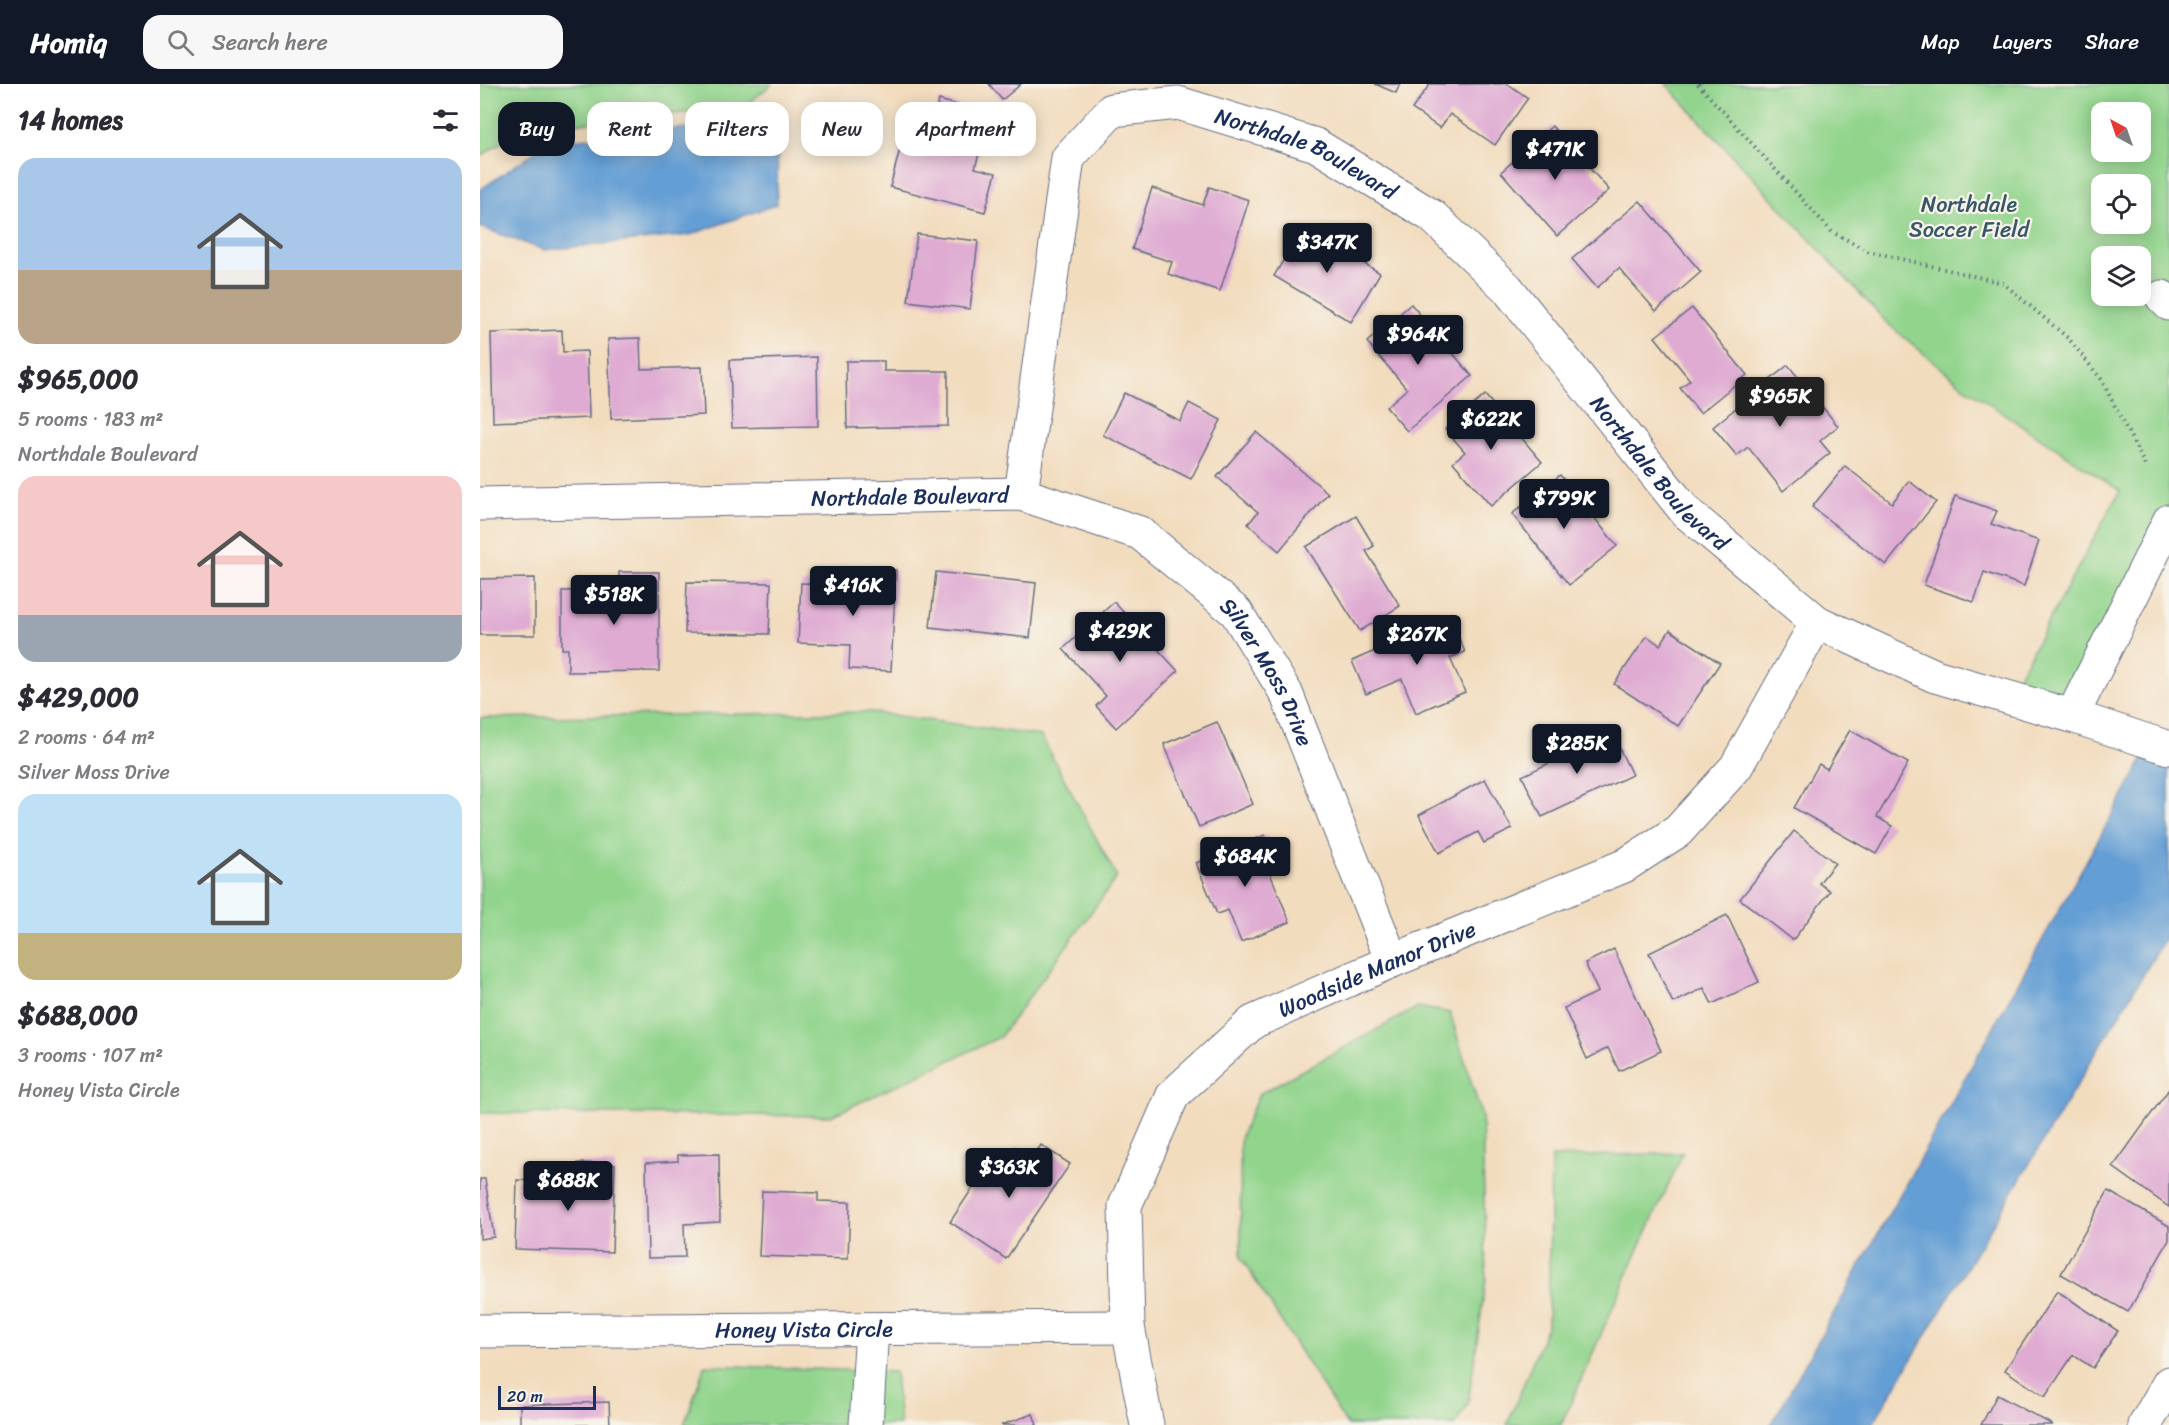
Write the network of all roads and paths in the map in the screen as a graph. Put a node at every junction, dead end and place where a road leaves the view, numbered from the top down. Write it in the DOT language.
graph roads {
  1 [pos="1698,84"];
  2 [pos="2147,470"];
  3 [pos="1021,494"];
  4 [pos="480,504"];
  5 [pos="2169,521"];
  6 [pos="1817,622"];
  7 [pos="2072,716"];
  8 [pos="2169,748"];
  9 [pos="1392,961"];
  10 [pos="1128,1328"];
  11 [pos="872,1329"];
  12 [pos="480,1331"];
  13 [pos="2169,1383"];
  14 [pos="866,1425"];
  15 [pos="1147,1425"];
  16 [pos="2145,1425"];
  1 -- 2 [label="path"];
  3 -- 4 [label="street, Northdale Boulevard"];
  3 -- 6 [label="street, Northdale Boulevard"];
  3 -- 9 [label="street, Silver Moss Drive"];
  5 -- 7 [label="street"];
  6 -- 7 [label="street, Northdale Boulevard"];
  6 -- 9 [label="street, Woodside Manor Drive"];
  7 -- 8 [label="street, Northdale Boulevard"];
  9 -- 10 [label="street, Woodside Manor Drive"];
  10 -- 11 [label="street, Honey Vista Circle"];
  10 -- 15 [label="street, Woodside Manor Drive"];
  11 -- 12 [label="street, Honey Vista Circle"];
  11 -- 14 [label="street"];
  13 -- 16 [label="street"];
}
